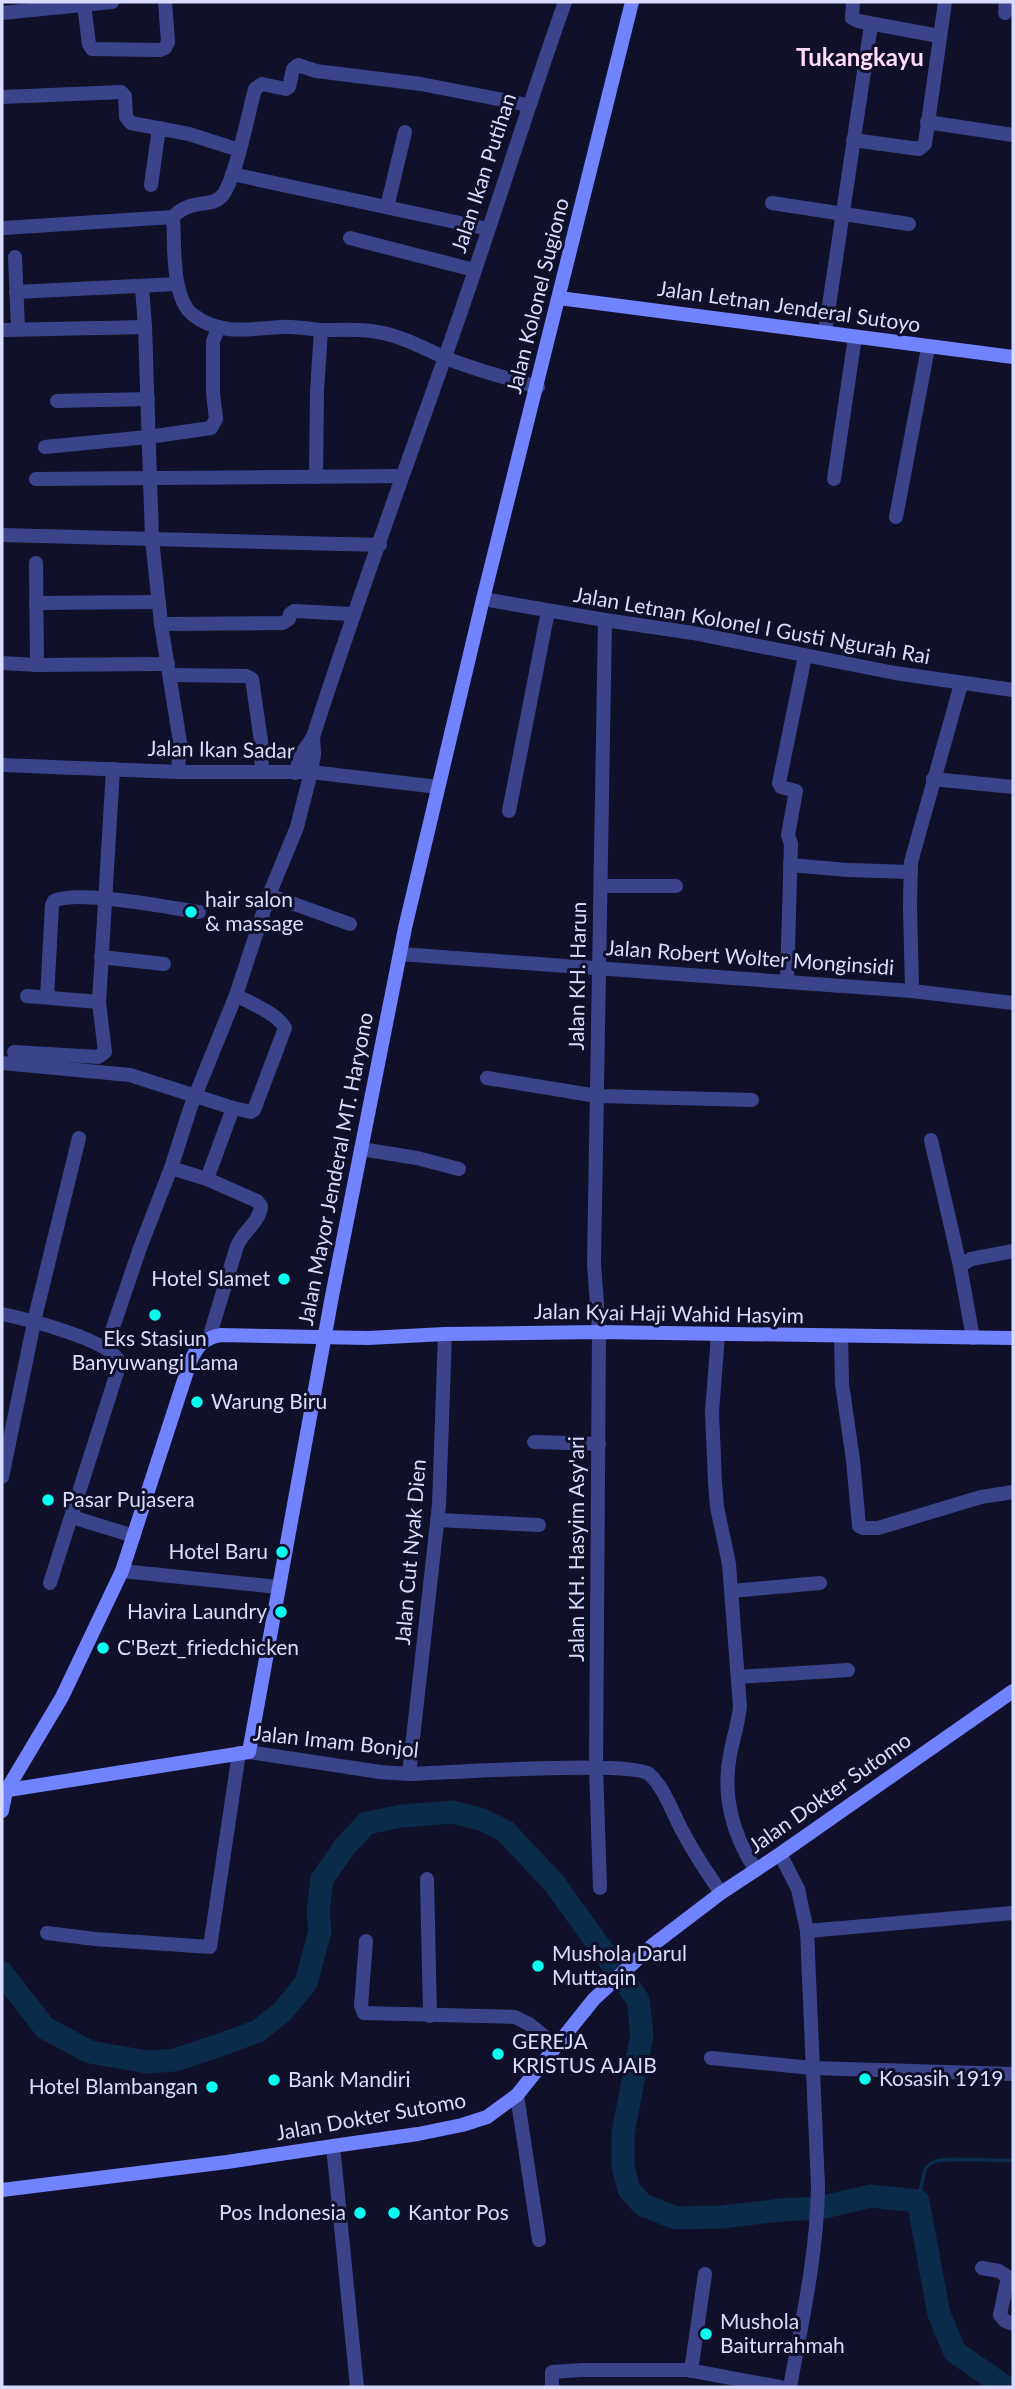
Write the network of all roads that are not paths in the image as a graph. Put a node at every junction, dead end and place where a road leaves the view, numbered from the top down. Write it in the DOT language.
graph roads {
  1 [pos="111,2"];
  2 [pos="165,2"];
  3 [pos="565,2"];
  4 [pos="632,2"];
  5 [pos="853,2"];
  6 [pos="945,2"];
  7 [pos="84,5"];
  8 [pos="2,13"];
  9 [pos="871,25"];
  10 [pos="939,36"];
  11 [pos="2,97"];
  12 [pos="528,105"];
  13 [pos="927,122"];
  14 [pos="159,128"];
  15 [pos="405,132"];
  16 [pos="1013,135"];
  17 [pos="853,140"];
  18 [pos="239,150"];
  19 [pos="232,174"];
  20 [pos="151,185"];
  21 [pos="772,204"];
  22 [pos="387,207"];
  23 [pos="841,214"];
  24 [pos="173,217"];
  25 [pos="909,224"];
  26 [pos="4,228"];
  27 [pos="488,229"];
  28 [pos="350,238"];
  29 [pos="15,257"];
  30 [pos="474,270"];
  31 [pos="177,284"];
  32 [pos="142,286"];
  33 [pos="16,292"];
  34 [pos="559,298"];
  35 [pos="145,327"];
  36 [pos="219,327"];
  37 [pos="321,330"];
  38 [pos="825,332"];
  39 [pos="855,337"];
  40 [pos="928,348"];
  41 [pos="445,357"];
  42 [pos="1013,357"];
  43 [pos="538,387"];
  44 [pos="148,399"];
  45 [pos="57,401"];
  46 [pos="148,437"];
  47 [pos="45,447"];
  48 [pos="401,476"];
  49 [pos="316,477"];
  50 [pos="36,479"];
  51 [pos="834,479"];
  52 [pos="150,480"];
  53 [pos="896,517"];
  54 [pos="2,535"];
  55 [pos="152,539"];
  56 [pos="380,545"];
  57 [pos="36,563"];
  58 [pos="483,599"];
  59 [pos="159,602"];
  60 [pos="36,603"];
  61 [pos="548,611"];
  62 [pos="352,614"];
  63 [pos="605,621"];
  64 [pos="161,624"];
  65 [pos="805,656"];
  66 [pos="2,663"];
  67 [pos="37,666"];
  68 [pos="169,669"];
  69 [pos="961,684"];
  70 [pos="1013,690"];
  71 [pos="313,737"];
  72 [pos="2,765"];
  73 [pos="113,769"];
  74 [pos="178,772"];
  75 [pos="262,772"];
  76 [pos="311,772"];
  77 [pos="295,773"];
  78 [pos="933,779"];
  79 [pos="439,787"];
  80 [pos="1013,787"];
  81 [pos="509,811"];
  82 [pos="790,865"];
  83 [pos="911,872"];
  84 [pos="601,886"];
  85 [pos="676,886"];
  86 [pos="269,895"];
  87 [pos="105,900"];
  88 [pos="199,912"];
  89 [pos="350,924"];
  90 [pos="400,954"];
  91 [pos="101,957"];
  92 [pos="164,964"];
  93 [pos="599,967"];
  94 [pos="787,982"];
  95 [pos="912,991"];
  96 [pos="236,995"];
  97 [pos="27,996"];
  98 [pos="47,997"];
  99 [pos="99,1002"];
  100 [pos="1013,1003"];
  101 [pos="14,1052"];
  102 [pos="2,1063"];
  103 [pos="487,1078"];
  104 [pos="195,1095"];
  105 [pos="597,1096"];
  106 [pos="751,1100"];
  107 [pos="233,1108"];
  108 [pos="79,1138"];
  109 [pos="931,1140"];
  110 [pos="361,1149"];
  111 [pos="171,1168"];
  112 [pos="459,1169"];
  113 [pos="207,1179"];
  114 [pos="1013,1251"];
  115 [pos="960,1265"];
  116 [pos="2,1314"];
  117 [pos="34,1321"];
  118 [pos="599,1332"];
  119 [pos="445,1334"];
  120 [pos="718,1335"];
  121 [pos="841,1336"];
  122 [pos="209,1338"];
  123 [pos="324,1338"];
  124 [pos="973,1338"];
  125 [pos="1013,1338"];
  126 [pos="106,1348"];
  127 [pos="534,1442"];
  128 [pos="599,1444"];
  129 [pos="2,1477"];
  130 [pos="1013,1492"];
  131 [pos="72,1517"];
  132 [pos="437,1520"];
  133 [pos="539,1525"];
  134 [pos="134,1536"];
  135 [pos="122,1571"];
  136 [pos="50,1583"];
  137 [pos="820,1583"];
  138 [pos="278,1587"];
  139 [pos="732,1591"];
  140 [pos="848,1670"];
  141 [pos="738,1676"];
  142 [pos="1013,1691"];
  143 [pos="244,1753"];
  144 [pos="596,1767"];
  145 [pos="409,1774"];
  146 [pos="4,1791"];
  147 [pos="2,1811"];
  148 [pos="780,1854"];
  149 [pos="756,1870"];
  150 [pos="427,1880"];
  151 [pos="600,1888"];
  152 [pos="721,1893"];
  153 [pos="1013,1913"];
  154 [pos="807,1931"];
  155 [pos="47,1933"];
  156 [pos="366,1941"];
  157 [pos="430,2016"];
  158 [pos="555,2045"];
  159 [pos="711,2058"];
  160 [pos="812,2068"];
  161 [pos="1013,2074"];
  162 [pos="517,2095"];
  163 [pos="333,2146"];
  164 [pos="2,2190"];
  165 [pos="539,2240"];
  166 [pos="982,2268"];
  167 [pos="705,2274"];
  168 [pos="1013,2324"];
  169 [pos="691,2371"];
  170 [pos="356,2387"];
  171 [pos="552,2387"];
  172 [pos="780,2387"];
  173 [pos="790,2387"];
  1 -- 7 [label="street"];
  2 -- 7 [label="street"];
  3 -- 12 [label="street, Jalan Ikan Putihan"];
  4 -- 34 [label="main road, Jalan Kolonel Sugiono"];
  5 -- 9 [label="street"];
  6 -- 10 [label="street"];
  7 -- 8 [label="street"];
  9 -- 10 [label="street"];
  9 -- 17 [label="street"];
  10 -- 13 [label="street"];
  11 -- 14 [label="street"];
  12 -- 18 [label="street"];
  12 -- 27 [label="street, Jalan Ikan Putihan"];
  13 -- 16 [label="street"];
  13 -- 17 [label="street"];
  14 -- 18 [label="street"];
  14 -- 20 [label="street"];
  15 -- 22 [label="street"];
  17 -- 23 [label="street"];
  18 -- 19 [label="street"];
  19 -- 22 [label="street"];
  19 -- 24 [label="street"];
  21 -- 23 [label="street"];
  22 -- 27 [label="street"];
  23 -- 25 [label="street"];
  23 -- 38 [label="street"];
  24 -- 26 [label="street"];
  24 -- 31 [label="street"];
  27 -- 30 [label="street, Jalan Ikan Putihan"];
  28 -- 30 [label="street"];
  29 -- 33 [label="street"];
  30 -- 41 [label="street, Jalan Ikan Putihan"];
  31 -- 32 [label="street"];
  31 -- 36 [label="street"];
  32 -- 33 [label="street"];
  32 -- 35 [label="street"];
  33 -- 35 [label="street"];
  34 -- 38 [label="main road, Jalan Letnan Jenderal Sutoyo"];
  34 -- 43 [label="main road, Jalan Kolonel Sugiono"];
  35 -- 44 [label="street"];
  36 -- 37 [label="street"];
  36 -- 46 [label="street"];
  37 -- 41 [label="street"];
  37 -- 49 [label="street"];
  38 -- 39 [label="main road, Jalan Letnan Jenderal Sutoyo"];
  39 -- 40 [label="main road, Jalan Letnan Jenderal Sutoyo"];
  39 -- 51 [label="street"];
  40 -- 42 [label="main road, Jalan Letnan Jenderal Sutoyo"];
  40 -- 53 [label="street"];
  41 -- 43 [label="street"];
  41 -- 48 [label="street, Jalan Ikan Putihan"];
  43 -- 58 [label="main road, Jalan Kolonel Sugiono"];
  44 -- 45 [label="street"];
  44 -- 46 [label="street"];
  46 -- 47 [label="street"];
  46 -- 52 [label="street"];
  48 -- 49 [label="street"];
  48 -- 56 [label="street, Jalan Ikan Putihan"];
  49 -- 52 [label="street"];
  50 -- 52 [label="street"];
  52 -- 55 [label="street"];
  54 -- 55 [label="street"];
  55 -- 56 [label="street"];
  55 -- 59 [label="street"];
  56 -- 62 [label="street, Jalan Ikan Putihan"];
  57 -- 60 [label="street"];
  58 -- 61 [label="street, Jalan Letnan Kolonel I Gusti Ngurah Rai"];
  58 -- 79 [label="main road, Jalan Mayor Jenderal MT. Haryono"];
  59 -- 60 [label="street"];
  59 -- 64 [label="street"];
  60 -- 67 [label="street"];
  61 -- 63 [label="street, Jalan Letnan Kolonel I Gusti Ngurah Rai"];
  61 -- 81 [label="street"];
  62 -- 64 [label="street"];
  62 -- 71 [label="street, Jalan Ikan Putihan"];
  63 -- 65 [label="street, Jalan Letnan Kolonel I Gusti Ngurah Rai"];
  63 -- 84 [label="street, Jalan KH. Harun"];
  64 -- 68 [label="street"];
  65 -- 69 [label="street, Jalan Letnan Kolonel I Gusti Ngurah Rai"];
  65 -- 82 [label="street"];
  66 -- 67 [label="street"];
  67 -- 68 [label="street"];
  68 -- 74 [label="street"];
  68 -- 75 [label="street"];
  69 -- 70 [label="street, Jalan Letnan Kolonel I Gusti Ngurah Rai"];
  69 -- 78 [label="street"];
  71 -- 76 [label="street"];
  71 -- 77 [label="street"];
  72 -- 73 [label="street, Jalan Ikan Sadar"];
  73 -- 74 [label="street, Jalan Ikan Sadar"];
  73 -- 87 [label="street"];
  74 -- 75 [label="street, Jalan Ikan Sadar"];
  75 -- 77 [label="street, Jalan Ikan Sadar"];
  76 -- 77 [label="street, Jalan Ikan Sadar"];
  76 -- 79 [label="street, Jalan Ikan Sadar"];
  76 -- 86 [label="street"];
  78 -- 80 [label="street"];
  78 -- 83 [label="street"];
  79 -- 90 [label="main road, Jalan Mayor Jenderal MT. Haryono"];
  82 -- 83 [label="street"];
  82 -- 94 [label="street"];
  83 -- 95 [label="street"];
  84 -- 85 [label="street"];
  84 -- 93 [label="street, Jalan KH. Harun"];
  86 -- 89 [label="street"];
  86 -- 96 [label="street"];
  87 -- 88 [label="street"];
  87 -- 91 [label="street"];
  87 -- 98 [label="street"];
  90 -- 93 [label="street, Jalan Robert Wolter Monginsidi"];
  90 -- 110 [label="main road, Jalan Mayor Jenderal MT. Haryono"];
  91 -- 92 [label="street"];
  91 -- 99 [label="street"];
  93 -- 94 [label="street, Jalan Robert Wolter Monginsidi"];
  93 -- 105 [label="street, Jalan KH. Harun"];
  94 -- 95 [label="street, Jalan Robert Wolter Monginsidi"];
  95 -- 100 [label="street, Jalan Robert Wolter Monginsidi"];
  96 -- 104 [label="street"];
  96 -- 107 [label="street"];
  97 -- 98 [label="street"];
  98 -- 99 [label="street"];
  99 -- 101 [label="street"];
  102 -- 104 [label="street"];
  103 -- 105 [label="street"];
  104 -- 107 [label="street"];
  104 -- 111 [label="street"];
  105 -- 106 [label="street"];
  105 -- 118 [label="street, Jalan KH. Harun"];
  107 -- 113 [label="street"];
  108 -- 117 [label="street"];
  109 -- 115 [label="street"];
  110 -- 112 [label="street"];
  110 -- 123 [label="main road, Jalan Mayor Jenderal MT. Haryono"];
  111 -- 113 [label="street"];
  111 -- 126 [label="street"];
  113 -- 122 [label="street"];
  114 -- 115 [label="street"];
  115 -- 124 [label="street"];
  116 -- 117 [label="street"];
  117 -- 126 [label="street"];
  117 -- 129 [label="street"];
  118 -- 119 [label="main road, Jalan Kyai Haji Wahid Hasyim"];
  118 -- 120 [label="main road, Jalan Kyai Haji Wahid Hasyim"];
  118 -- 128 [label="street, Jalan KH. Hasyim Asy'ari"];
  119 -- 123 [label="main road, Jalan Kyai Haji Wahid Hasyim"];
  119 -- 132 [label="street, Jalan Cut Nyak Dien"];
  120 -- 121 [label="main road, Jalan Kyai Haji Wahid Hasyim"];
  120 -- 139 [label="street"];
  121 -- 124 [label="main road, Jalan Kyai Haji Wahid Hasyim"];
  121 -- 130 [label="street"];
  122 -- 123 [label="main road, Jalan Kyai Haji Wahid Hasyim"];
  122 -- 134 [label="main road"];
  123 -- 138 [label="main road, Jalan Mayor Jenderal MT. Haryono"];
  124 -- 125 [label="main road, Jalan Kyai Haji Wahid Hasyim"];
  126 -- 131 [label="street"];
  127 -- 128 [label="street"];
  128 -- 144 [label="street, Jalan KH. Hasyim Asy'ari"];
  131 -- 134 [label="street"];
  131 -- 136 [label="street"];
  132 -- 133 [label="street"];
  132 -- 145 [label="street, Jalan Cut Nyak Dien"];
  134 -- 135 [label="main road"];
  135 -- 138 [label="street"];
  135 -- 146 [label="main road"];
  137 -- 139 [label="street"];
  138 -- 143 [label="main road, Jalan Mayor Jenderal MT. Haryono"];
  139 -- 141 [label="street"];
  140 -- 141 [label="street"];
  141 -- 149 [label="street"];
  142 -- 148 [label="main road, Jalan Dokter Sutomo"];
  143 -- 145 [label="street, Jalan Imam Bonjol"];
  143 -- 146 [label="main road, Jalan Imam Bonjol"];
  143 -- 155 [label="street"];
  144 -- 145 [label="street, Jalan Imam Bonjol"];
  144 -- 151 [label="street, Jalan KH. Hasyim Asy'ari"];
  144 -- 152 [label="street, Jalan Imam Bonjol"];
  146 -- 147 [label="main road"];
  148 -- 149 [label="main road, Jalan Dokter Sutomo"];
  148 -- 154 [label="street"];
  149 -- 152 [label="main road, Jalan Dokter Sutomo"];
  150 -- 157 [label="street"];
  152 -- 158 [label="main road, Jalan Dokter Sutomo"];
  153 -- 154 [label="street"];
  154 -- 160 [label="street"];
  156 -- 157 [label="street"];
  157 -- 158 [label="street"];
  158 -- 162 [label="main road, Jalan Dokter Sutomo"];
  159 -- 160 [label="street"];
  160 -- 161 [label="street"];
  160 -- 173 [label="street"];
  162 -- 163 [label="main road, Jalan Dokter Sutomo"];
  162 -- 165 [label="street"];
  163 -- 164 [label="main road, Jalan Dokter Sutomo"];
  163 -- 170 [label="street"];
  166 -- 168 [label="street"];
  167 -- 169 [label="street"];
  169 -- 171 [label="street"];
  169 -- 172 [label="street"];
}
